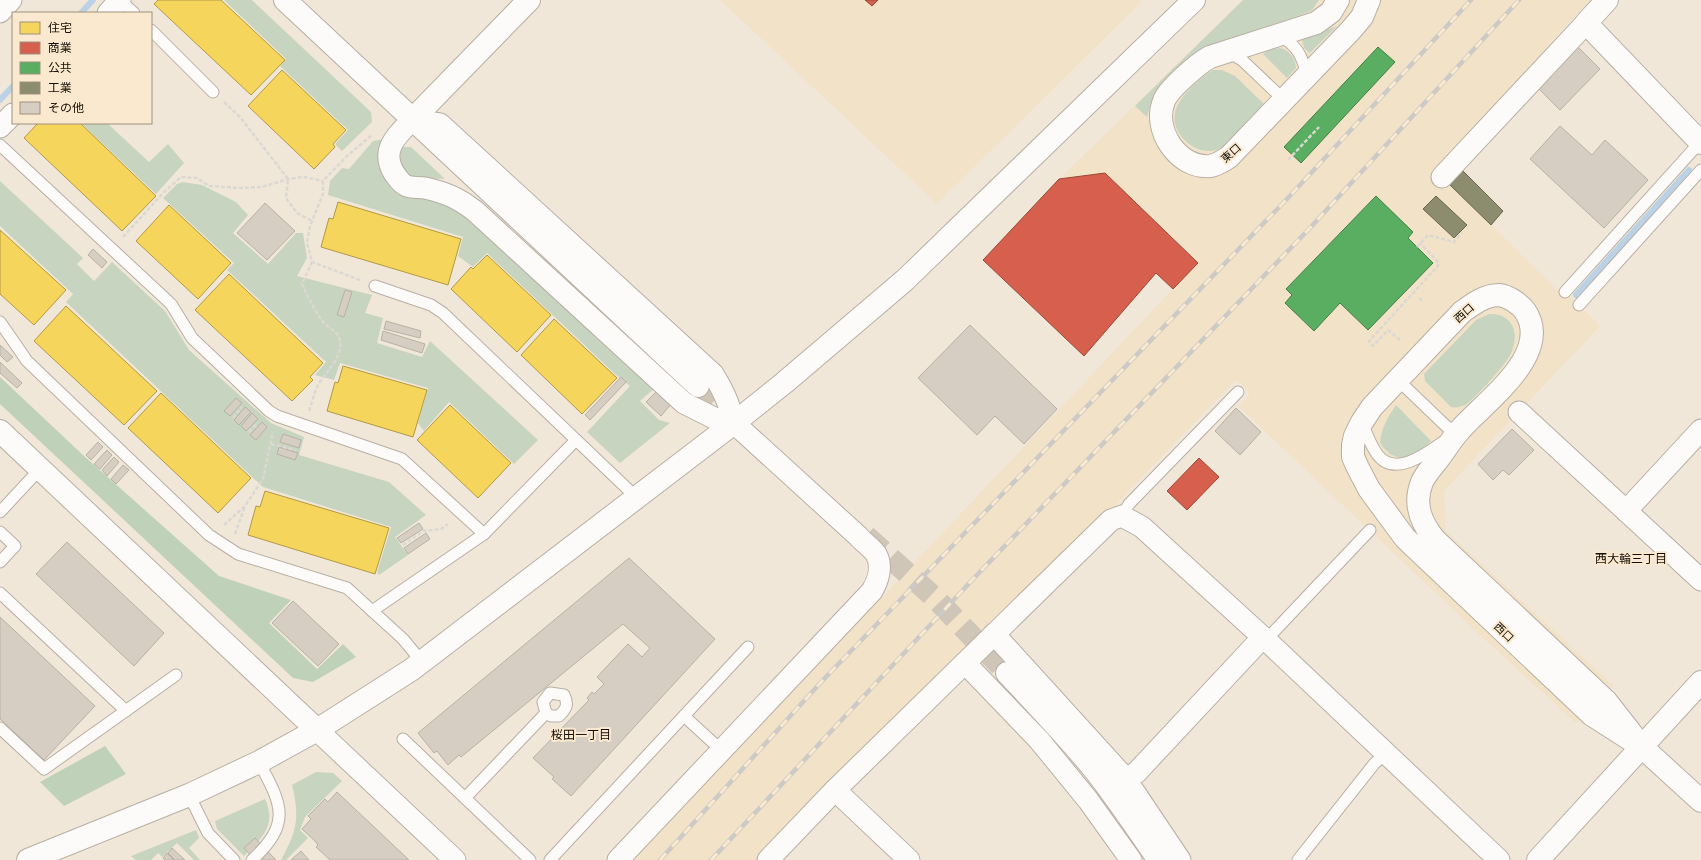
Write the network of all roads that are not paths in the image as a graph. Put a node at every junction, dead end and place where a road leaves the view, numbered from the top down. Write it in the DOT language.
graph roads {
  1 [pos="11,0"];
  2 [pos="120,0"];
  3 [pos="285,0"];
  4 [pos="529,0"];
  5 [pos="1194,0"];
  6 [pos="1338,0"];
  7 [pos="1369,0"];
  8 [pos="1607,0"];
  9 [pos="0,12"];
  10 [pos="109,12"];
  11 [pos="133,12"];
  12 [pos="1586,23"];
  13 [pos="152,31"];
  14 [pos="1278,36"];
  15 [pos="1228,52"];
  16 [pos="1307,76"];
  17 [pos="213,92"];
  18 [pos="1284,100"];
  19 [pos="12,115"];
  20 [pos="412,120"];
  21 [pos="0,127"];
  22 [pos="1701,142"];
  23 [pos="0,145"];
  24 [pos="1701,170"];
  25 [pos="1442,177"];
  26 [pos="376,286"];
  27 [pos="1565,292"];
  28 [pos="1579,305"];
  29 [pos="0,322"];
  30 [pos="1398,380"];
  31 [pos="698,386"];
  32 [pos="1238,392"];
  33 [pos="1519,412"];
  34 [pos="1362,422"];
  35 [pos="734,423"];
  36 [pos="1701,430"];
  37 [pos="0,431"];
  38 [pos="1459,431"];
  39 [pos="576,440"];
  40 [pos="40,469"];
  41 [pos="636,498"];
  42 [pos="1626,511"];
  43 [pos="0,512"];
  44 [pos="1122,516"];
  45 [pos="1370,530"];
  46 [pos="0,532"];
  47 [pos="484,534"];
  48 [pos="0,562"];
  49 [pos="1701,580"];
  50 [pos="0,593"];
  51 [pos="372,611"];
  52 [pos="994,634"];
  53 [pos="1264,639"];
  54 [pos="748,647"];
  55 [pos="422,662"];
  56 [pos="965,663"];
  57 [pos="1007,673"];
  58 [pos="176,676"];
  59 [pos="1701,682"];
  60 [pos="126,711"];
  61 [pos="546,714"];
  62 [pos="684,716"];
  63 [pos="0,728"];
  64 [pos="318,730"];
  65 [pos="403,739"];
  66 [pos="1642,747"];
  67 [pos="721,750"];
  68 [pos="1386,753"];
  69 [pos="259,762"];
  70 [pos="1125,778"];
  71 [pos="835,790"];
  72 [pos="189,795"];
  73 [pos="465,798"];
  74 [pos="1701,801"];
  75 [pos="28,860"];
  76 [pos="234,860"];
  77 [pos="252,860"];
  78 [pos="455,860"];
  79 [pos="530,860"];
  80 [pos="550,860"];
  81 [pos="618,860"];
  82 [pos="768,860"];
  83 [pos="909,860"];
  84 [pos="1131,860"];
  85 [pos="1159,860"];
  86 [pos="1180,860"];
  87 [pos="1298,860"];
  88 [pos="1499,860"];
  89 [pos="1538,860"];
  1 -- 9 [label="street"];
  2 -- 10 [label="street"];
  2 -- 11 [label="lane"];
  3 -- 20 [label="street"];
  4 -- 20 [label="street"];
  5 -- 35 [label="street"];
  6 -- 14 [label="street, 東口"];
  7 -- 16 [label="street, 東口"];
  8 -- 12 [label="street"];
  12 -- 22 [label="street"];
  12 -- 25 [label="street"];
  13 -- 17 [label="lane"];
  14 -- 15 [label="street, 東口"];
  14 -- 16 [label="lane"];
  15 -- 18 [label="lane"];
  15 -- 18 [label="street, 東口"];
  16 -- 18 [label="street, 東口"];
  19 -- 21 [label="street"];
  20 -- 31 [label="street"];
  20 -- 35 [label="street"];
  20 -- 35 [label="street"];
  22 -- 27 [label="lane"];
  23 -- 47 [label="lane"];
  24 -- 28 [label="lane"];
  26 -- 39 [label="lane"];
  29 -- 51 [label="lane"];
  30 -- 34 [label="street, 西口"];
  30 -- 38 [label="lane"];
  30 -- 38 [label="street, 西口"];
  32 -- 44 [label="lane"];
  33 -- 42 [label="street"];
  34 -- 38 [label="lane"];
  34 -- 66 [label="street, 西口"];
  35 -- 41 [label="street"];
  35 -- 67 [label="street"];
  36 -- 42 [label="street"];
  37 -- 40 [label="street"];
  38 -- 66 [label="street, 西口"];
  39 -- 41 [label="lane"];
  39 -- 47 [label="lane"];
  40 -- 43 [label="lane"];
  40 -- 64 [label="street"];
  41 -- 55 [label="street"];
  42 -- 49 [label="street"];
  44 -- 52 [label="street"];
  44 -- 53 [label="street"];
  45 -- 53 [label="lane"];
  46 -- 48 [label="lane"];
  47 -- 51 [label="lane"];
  50 -- 60 [label="lane"];
  51 -- 55 [label="lane"];
  52 -- 56 [label="street"];
  52 -- 70 [label="street"];
  53 -- 68 [label="street"];
  53 -- 70 [label="street"];
  54 -- 62 [label="lane"];
  55 -- 64 [label="street"];
  56 -- 71 [label="street"];
  56 -- 84 [label="street"];
  57 -- 85 [label="street"];
  58 -- 60 [label="lane"];
  59 -- 66 [label="street"];
  60 -- 63 [label="lane"];
  61 -- 73 [label="lane"];
  62 -- 67 [label="lane"];
  62 -- 80 [label="lane"];
  64 -- 69 [label="street"];
  64 -- 78 [label="street"];
  65 -- 73 [label="lane"];
  66 -- 74 [label="street"];
  66 -- 89 [label="street"];
  67 -- 81 [label="street"];
  68 -- 87 [label="lane"];
  68 -- 88 [label="street"];
  69 -- 72 [label="street"];
  69 -- 77 [label="lane"];
  70 -- 86 [label="street"];
  71 -- 82 [label="street"];
  71 -- 83 [label="street"];
  72 -- 75 [label="street"];
  72 -- 76 [label="lane"];
  73 -- 79 [label="lane"];
}
